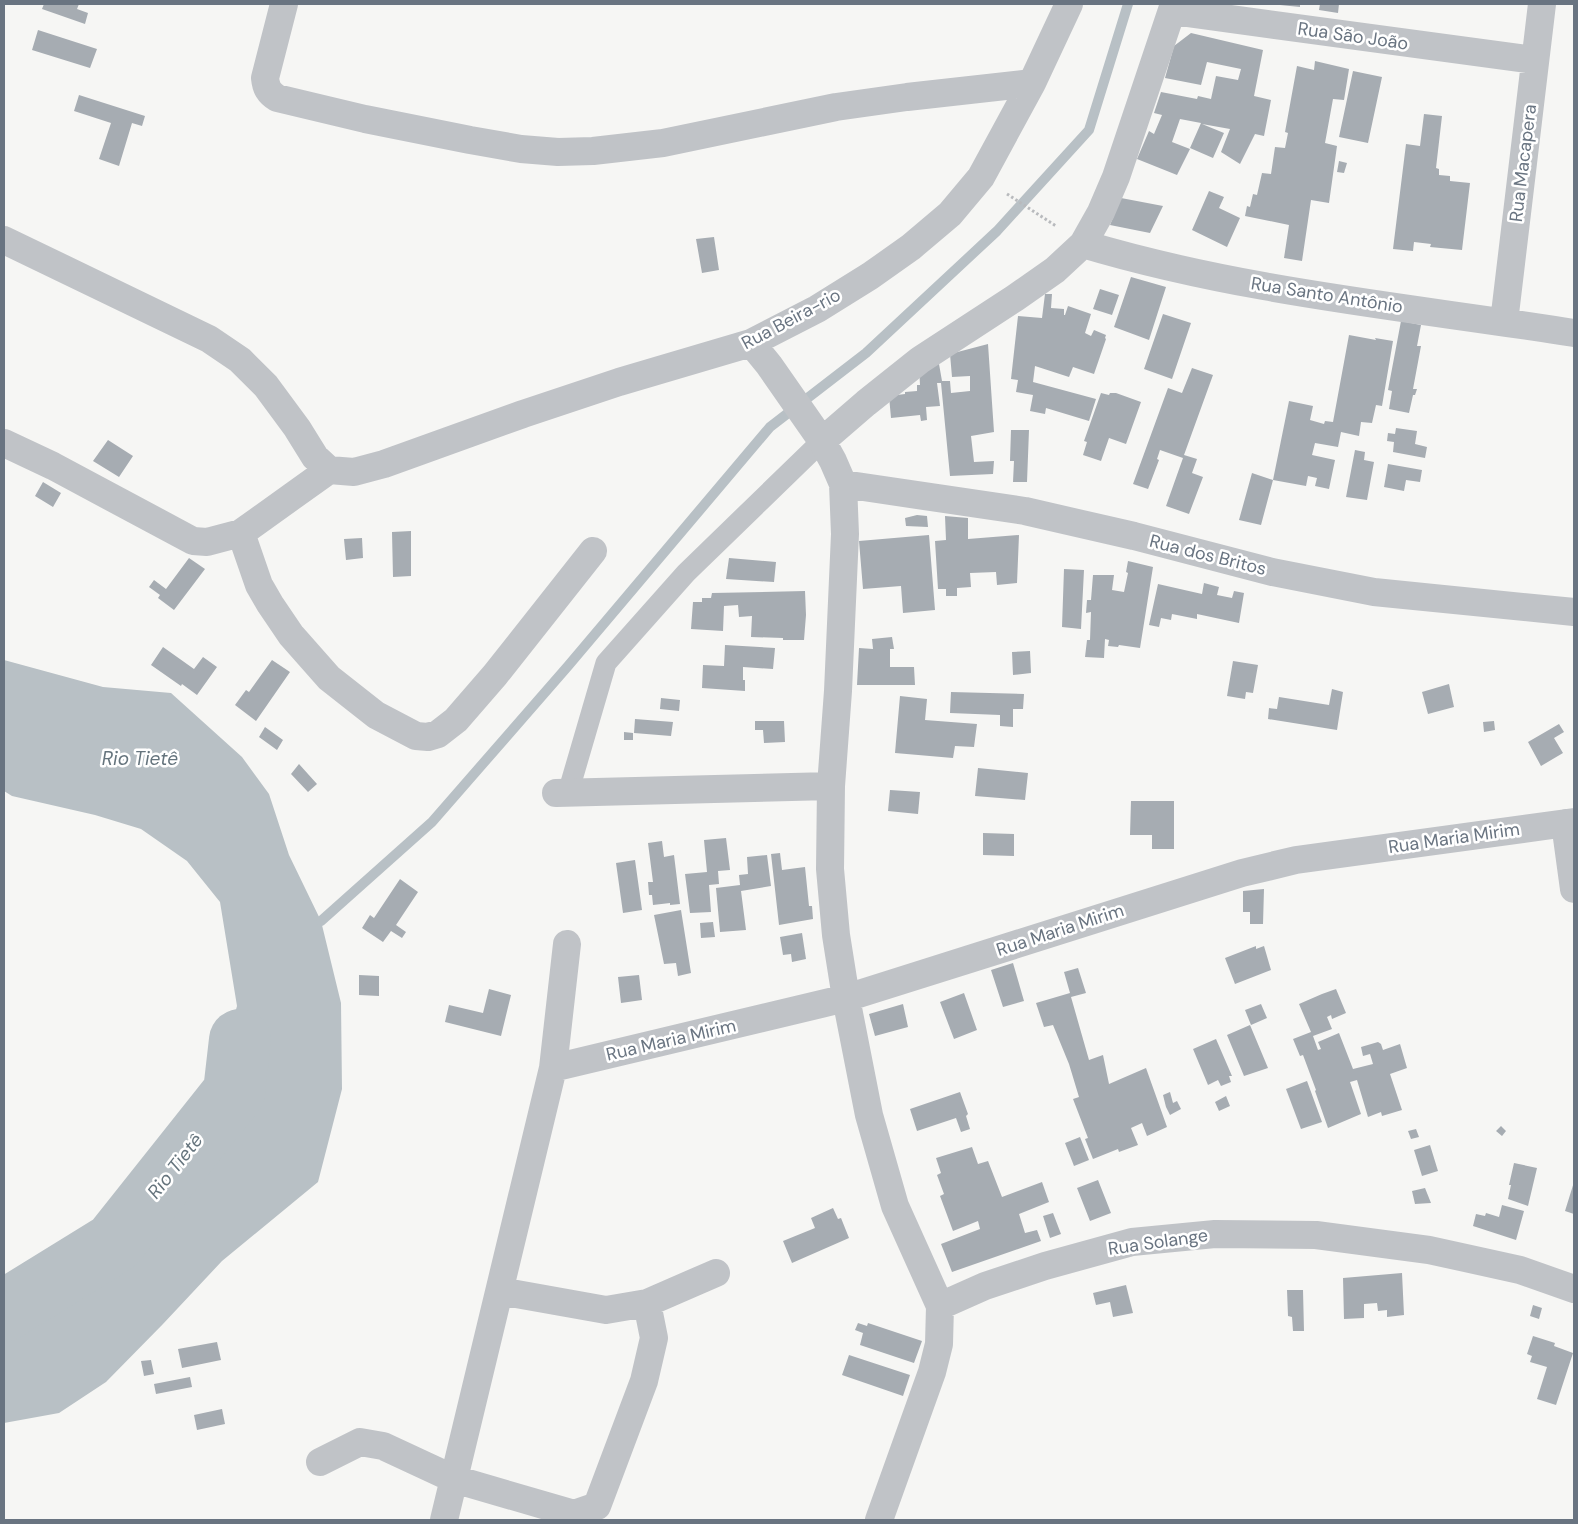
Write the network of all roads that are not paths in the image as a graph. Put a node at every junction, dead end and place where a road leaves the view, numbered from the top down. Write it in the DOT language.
graph roads {
  1 [pos="284,4"];
  2 [pos="1068,4"];
  3 [pos="1542,4"];
  4 [pos="1173,7"];
  5 [pos="1534,60"];
  6 [pos="1032,84"];
  7 [pos="4,240"];
  8 [pos="1083,244"];
  9 [pos="1504,322"];
  10 [pos="1574,333"];
  11 [pos="751,343"];
  12 [pos="817,434"];
  13 [pos="4,443"];
  14 [pos="329,470"];
  15 [pos="843,484"];
  16 [pos="241,533"];
  17 [pos="593,550"];
  18 [pos="1574,612"];
  19 [pos="831,786"];
  20 [pos="562,793"];
  21 [pos="1570,822"];
  22 [pos="1574,889"];
  23 [pos="568,944"];
  24 [pos="846,998"];
  25 [pos="552,1068"];
  26 [pos="716,1273"];
  27 [pos="1574,1289"];
  28 [pos="500,1291"];
  29 [pos="647,1303"];
  30 [pos="940,1306"];
  31 [pos="320,1462"];
  32 [pos="454,1479"];
  33 [pos="444,1520"];
  34 [pos="879,1520"];
  1 -- 6 [label="street"];
  2 -- 6 [label="street, Rua Beira-rio"];
  3 -- 5 [label="street, Rua Macapera"];
  4 -- 5 [label="street, Rua São João"];
  4 -- 8 [label="street"];
  5 -- 9 [label="street, Rua Macapera"];
  6 -- 11 [label="street, Rua Beira-rio"];
  7 -- 14 [label="street"];
  8 -- 9 [label="street, Rua Santo Antônio"];
  8 -- 12 [label="street"];
  9 -- 10 [label="street, Rua Santo Antônio"];
  11 -- 12 [label="street"];
  11 -- 14 [label="street, Rua Beira-rio"];
  12 -- 15 [label="street"];
  12 -- 20 [label="lane"];
  13 -- 16 [label="street"];
  14 -- 16 [label="street"];
  15 -- 18 [label="street, Rua dos Britos"];
  15 -- 19 [label="street"];
  16 -- 17 [label="street"];
  19 -- 20 [label="street"];
  19 -- 24 [label="street"];
  21 -- 22 [label="street"];
  21 -- 24 [label="street, Rua Maria Mirim"];
  23 -- 25 [label="street"];
  24 -- 25 [label="street, Rua Maria Mirim"];
  24 -- 30 [label="street"];
  25 -- 28 [label="street"];
  26 -- 29 [label="street"];
  27 -- 30 [label="street, Rua Solange"];
  28 -- 29 [label="street"];
  28 -- 32 [label="street"];
  29 -- 32 [label="street"];
  30 -- 34 [label="street"];
  31 -- 32 [label="street"];
  32 -- 33 [label="street"];
}
